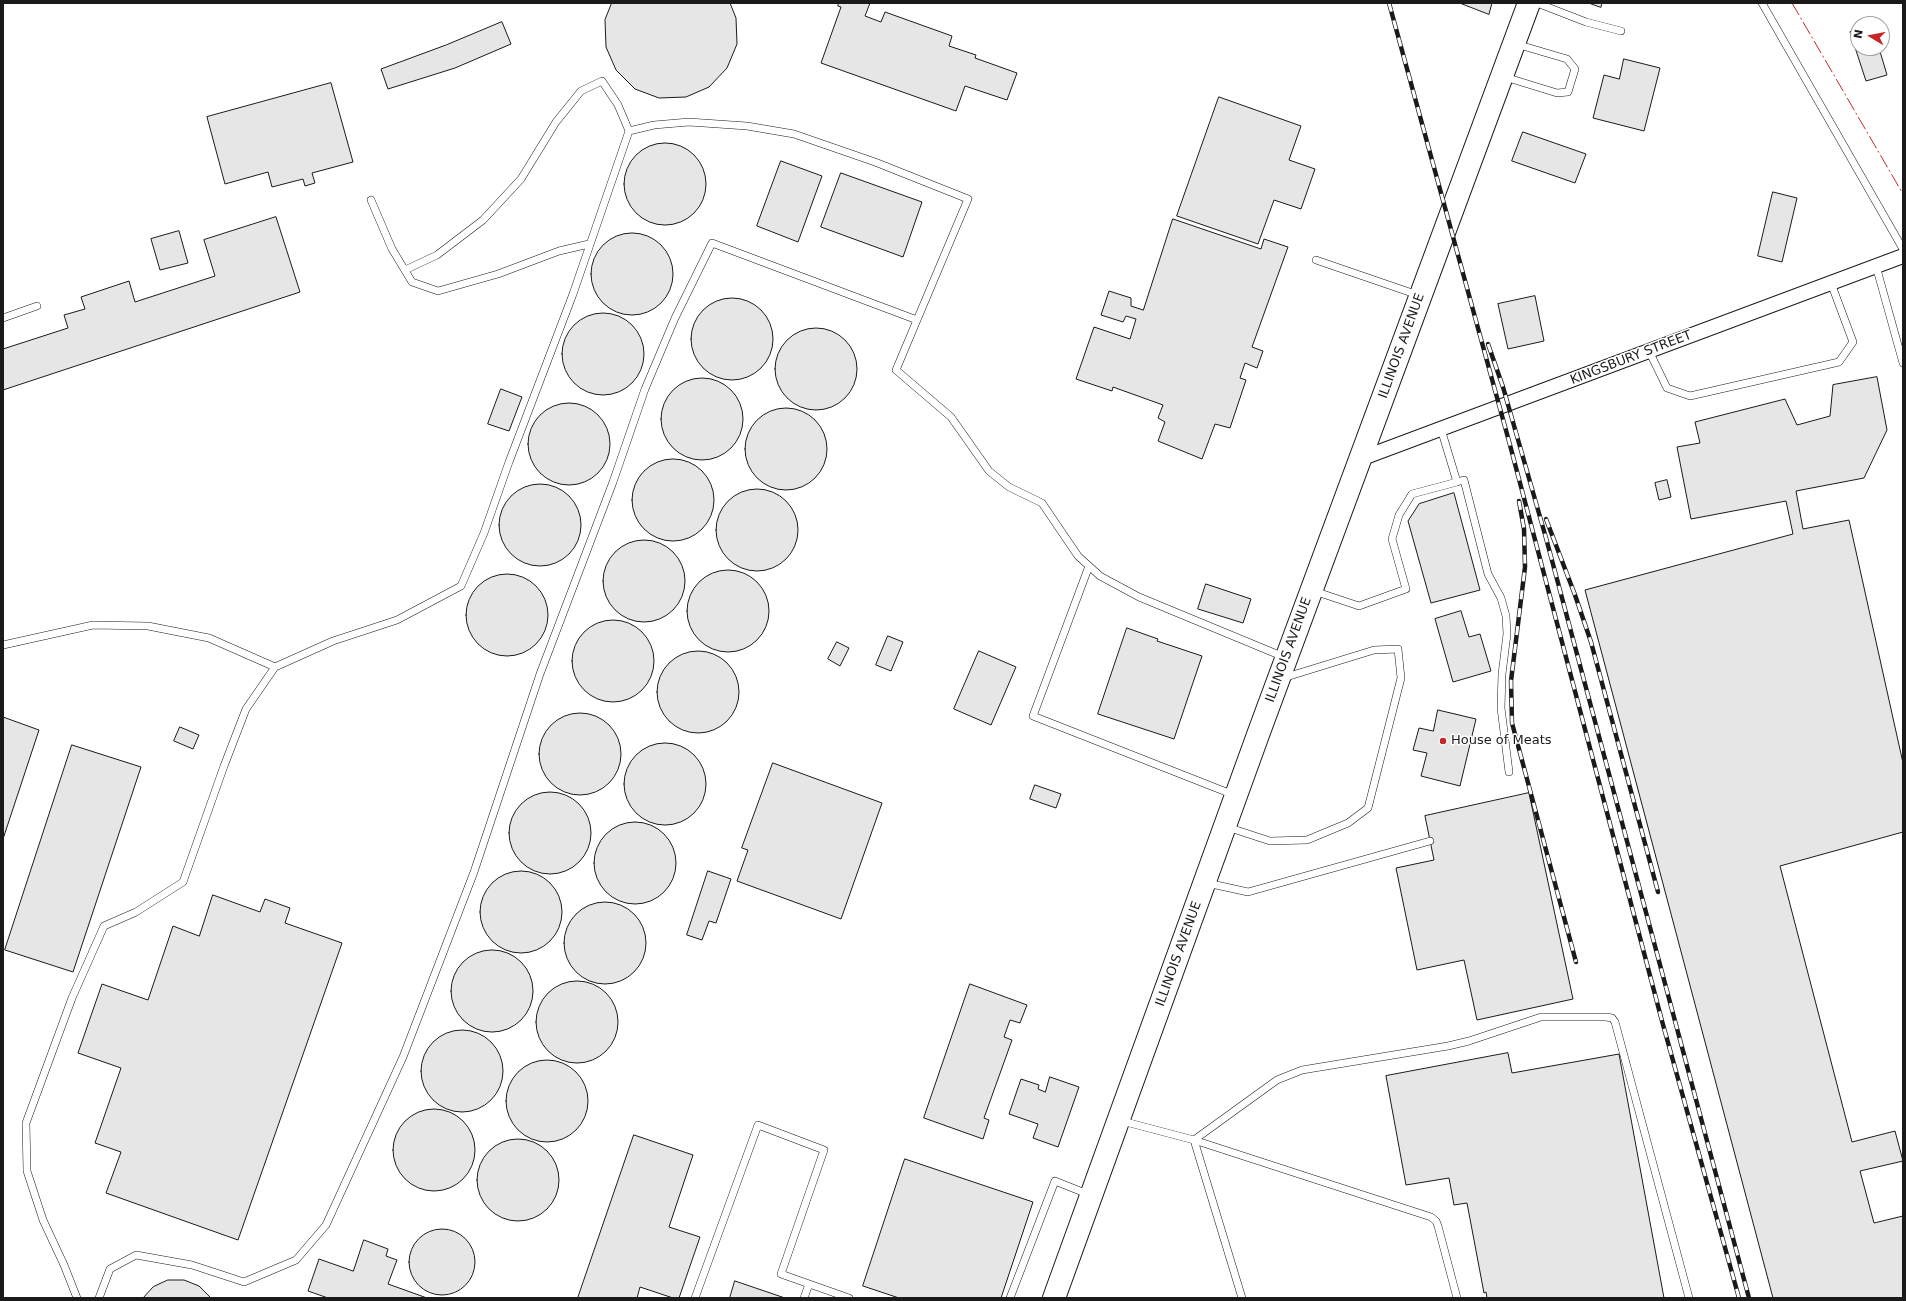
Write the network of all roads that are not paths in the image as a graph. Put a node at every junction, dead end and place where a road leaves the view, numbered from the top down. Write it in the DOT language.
graph roads {
  1 [pos="1529,3"];
  2 [pos="1537,3"];
  3 [pos="1762,3"];
  4 [pos="1621,31"];
  5 [pos="1514,44"];
  6 [pos="1502,76"];
  7 [pos="629,131"];
  8 [pos="371,200"];
  9 [pos="589,244"];
  10 [pos="1903,249"];
  11 [pos="1903,256"];
  12 [pos="1316,260"];
  13 [pos="1876,266"];
  14 [pos="405,270"];
  15 [pos="1831,283"];
  16 [pos="1420,296"];
  17 [pos="37,306"];
  18 [pos="3,318"];
  19 [pos="917,320"];
  20 [pos="1649,351"];
  21 [pos="1903,363"];
  22 [pos="1441,429"];
  23 [pos="1360,459"];
  24 [pos="1457,482"];
  25 [pos="1089,566"];
  26 [pos="1312,590"];
  27 [pos="3,645"];
  28 [pos="1286,658"];
  29 [pos="275,667"];
  30 [pos="1278,679"];
  31 [pos="1509,772"];
  32 [pos="1236,796"];
  33 [pos="1225,826"];
  34 [pos="1430,841"];
  35 [pos="1205,883"];
  36 [pos="1119,1120"];
  37 [pos="1194,1140"];
  38 [pos="1092,1196"];
  39 [pos="809,1284"];
  40 [pos="77,1298"];
  41 [pos="98,1298"];
  42 [pos="695,1298"];
  43 [pos="804,1298"];
  44 [pos="849,1298"];
  45 [pos="1010,1298"];
  46 [pos="1054,1298"];
  47 [pos="1242,1298"];
  48 [pos="1456,1298"];
  49 [pos="1689,1298"];
  1 -- 5 [label="main road, ILLINOIS AVENUE"];
  2 -- 4 [label="lane"];
  3 -- 10 [label="lane"];
  5 -- 6 [label="main road, ILLINOIS AVENUE"];
  5 -- 6 [label="lane"];
  6 -- 16 [label="main road, ILLINOIS AVENUE"];
  7 -- 9 [label="lane"];
  7 -- 14 [label="lane"];
  7 -- 19 [label="lane"];
  8 -- 14 [label="lane"];
  9 -- 14 [label="lane"];
  9 -- 29 [label="lane"];
  11 -- 13 [label="street, KINGSBURY STREET"];
  12 -- 16 [label="lane"];
  13 -- 15 [label="street, KINGSBURY STREET"];
  13 -- 21 [label="lane"];
  15 -- 20 [label="street, KINGSBURY STREET"];
  15 -- 20 [label="lane"];
  16 -- 23 [label="main road, ILLINOIS AVENUE"];
  17 -- 18 [label="lane"];
  19 -- 25 [label="lane"];
  19 -- 41 [label="lane"];
  20 -- 22 [label="street, KINGSBURY STREET"];
  22 -- 23 [label="street, KINGSBURY STREET"];
  22 -- 24 [label="lane"];
  23 -- 26 [label="main road, ILLINOIS AVENUE"];
  24 -- 26 [label="lane"];
  24 -- 31 [label="lane"];
  25 -- 28 [label="lane"];
  25 -- 32 [label="lane"];
  26 -- 28 [label="main road, ILLINOIS AVENUE"];
  27 -- 29 [label="lane"];
  28 -- 30 [label="main road, ILLINOIS AVENUE"];
  29 -- 40 [label="lane"];
  30 -- 32 [label="main road, ILLINOIS AVENUE"];
  30 -- 33 [label="lane"];
  32 -- 33 [label="main road, ILLINOIS AVENUE"];
  33 -- 35 [label="main road, ILLINOIS AVENUE"];
  34 -- 35 [label="lane"];
  35 -- 36 [label="main road, ILLINOIS AVENUE"];
  36 -- 37 [label="lane"];
  36 -- 38 [label="main road, ILLINOIS AVENUE"];
  37 -- 47 [label="lane"];
  37 -- 48 [label="lane"];
  37 -- 49 [label="lane"];
  38 -- 45 [label="lane"];
  38 -- 46 [label="main road, ILLINOIS AVENUE"];
  39 -- 42 [label="lane"];
  39 -- 43 [label="lane"];
  39 -- 44 [label="lane"];
}
